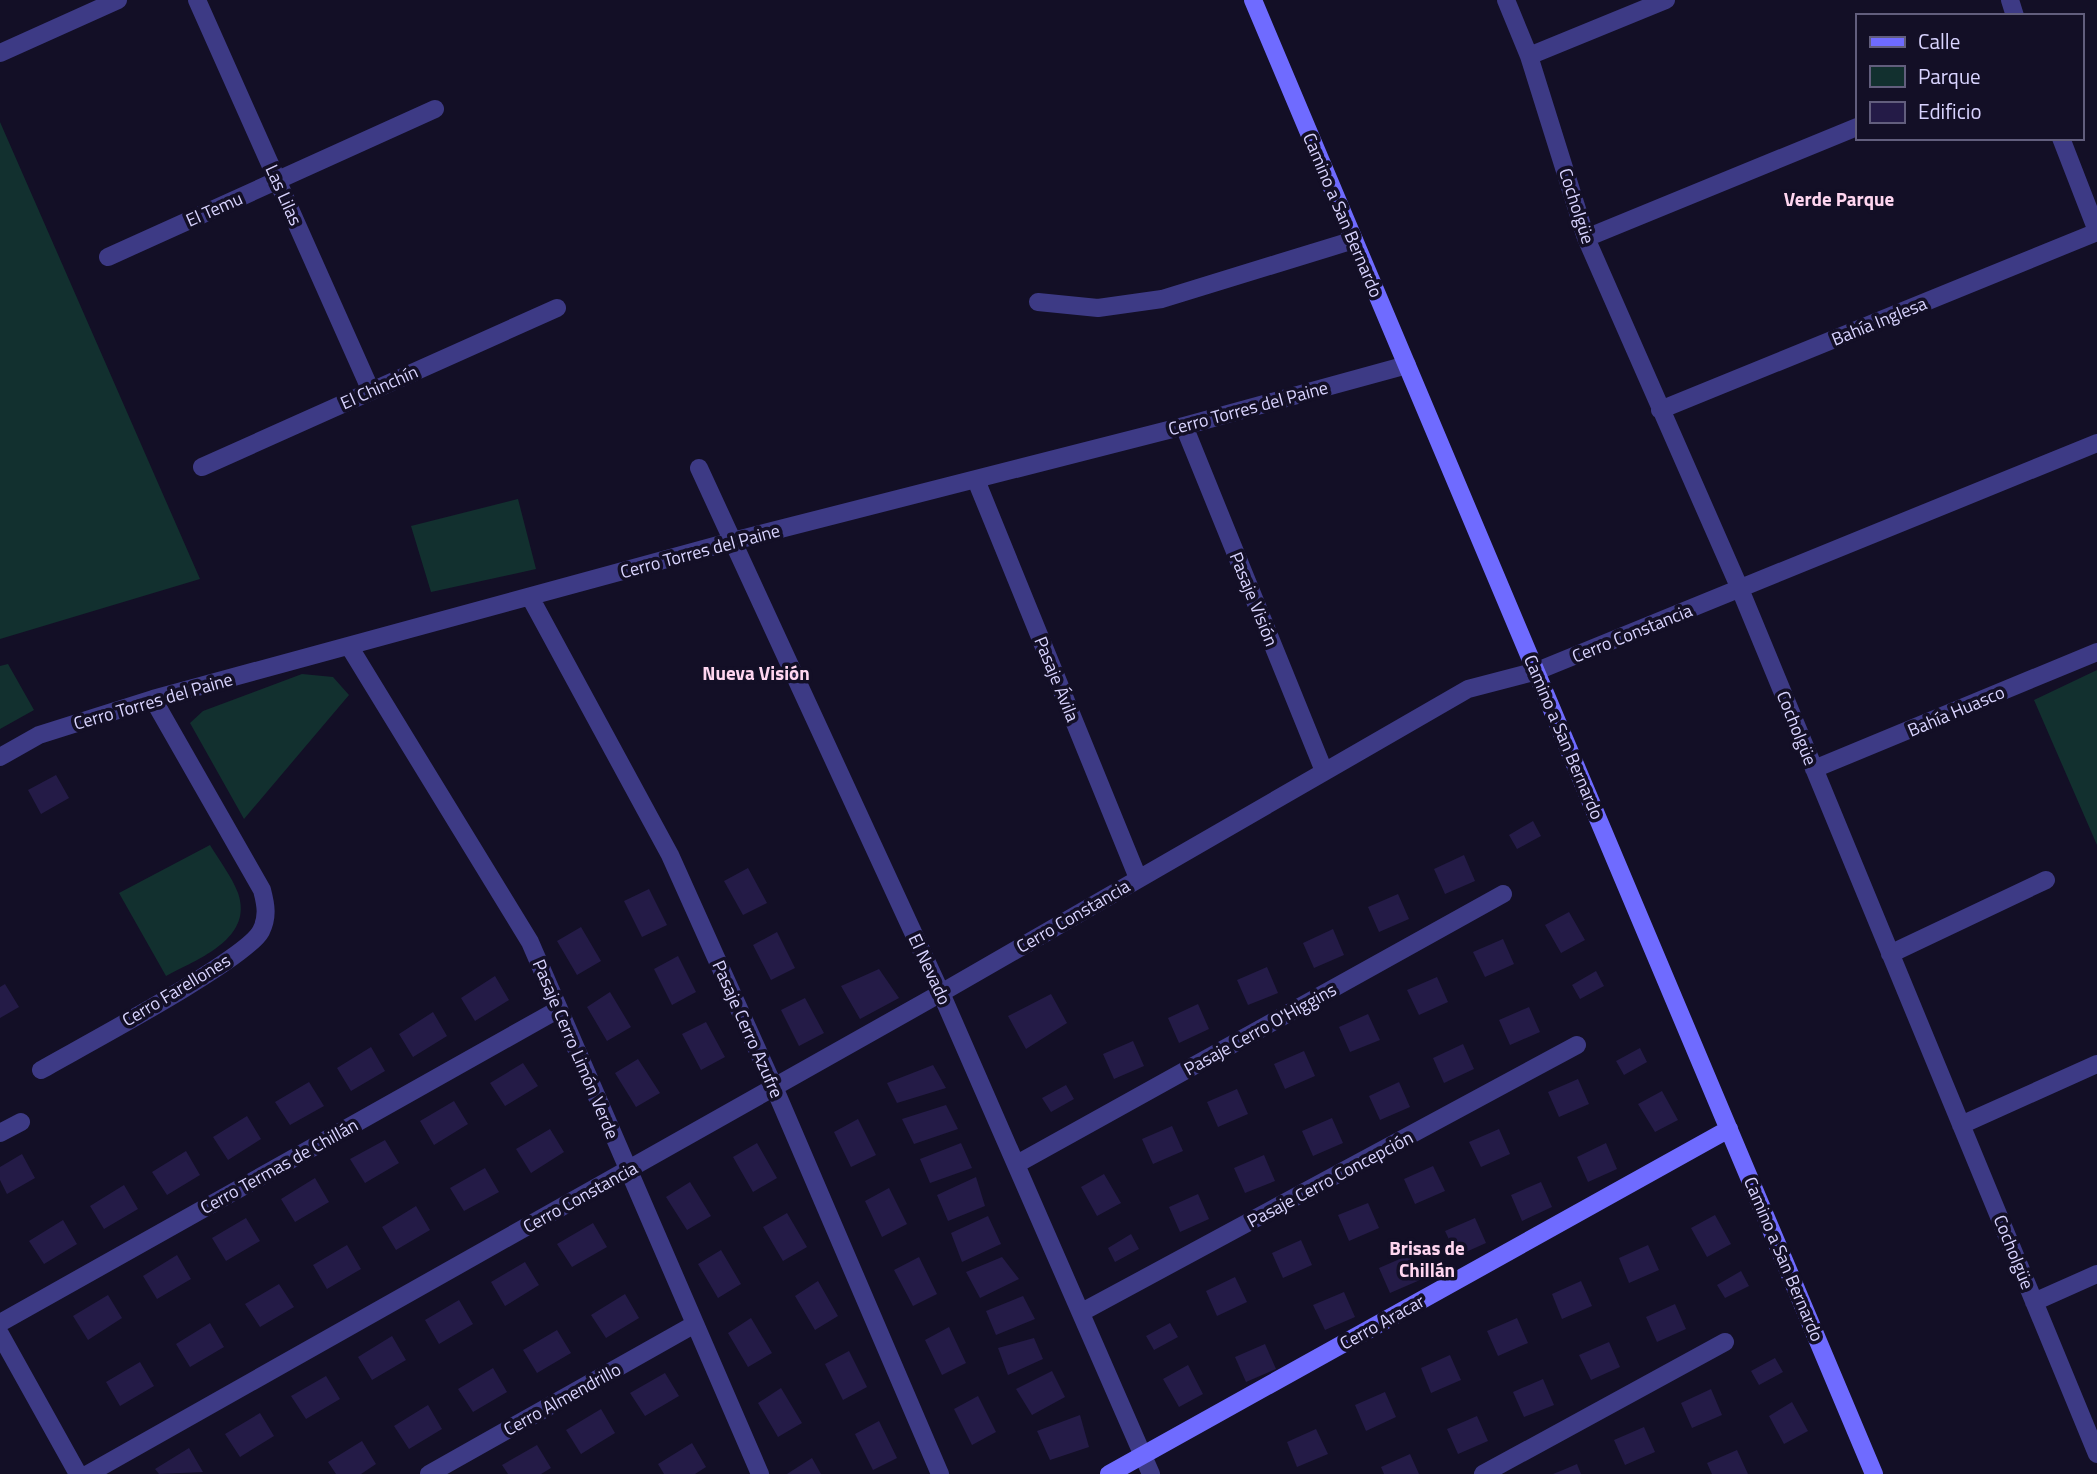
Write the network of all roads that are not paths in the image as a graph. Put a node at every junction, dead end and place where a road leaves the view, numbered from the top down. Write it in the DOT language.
graph roads {
  1 [pos="118,0"];
  2 [pos="197,0"];
  3 [pos="1253,0"];
  4 [pos="1506,0"];
  5 [pos="1666,0"];
  6 [pos="0,53"];
  7 [pos="1529,56"];
  8 [pos="435,109"];
  9 [pos="1856,127"];
  10 [pos="2062,140"];
  11 [pos="277,180"];
  12 [pos="2097,232"];
  13 [pos="1586,238"];
  14 [pos="1354,240"];
  15 [pos="108,257"];
  16 [pos="1038,302"];
  17 [pos="557,308"];
  18 [pos="1407,365"];
  19 [pos="372,391"];
  20 [pos="1660,410"];
  21 [pos="1184,426"];
  22 [pos="2097,443"];
  23 [pos="202,467"];
  24 [pos="699,468"];
  25 [pos="976,480"];
  26 [pos="733,541"];
  27 [pos="1740,589"];
  28 [pos="530,597"];
  29 [pos="349,646"];
  30 [pos="2097,652"];
  31 [pos="1537,671"];
  32 [pos="153,699"];
  33 [pos="0,757"];
  34 [pos="1814,769"];
  35 [pos="1324,771"];
  36 [pos="1138,878"];
  37 [pos="2046,880"];
  38 [pos="1503,894"];
  39 [pos="1890,954"];
  40 [pos="941,993"];
  41 [pos="559,1009"];
  42 [pos="1577,1045"];
  43 [pos="2097,1065"];
  44 [pos="41,1070"];
  45 [pos="774,1087"];
  46 [pos="21,1122"];
  47 [pos="1961,1125"];
  48 [pos="1729,1129"];
  49 [pos="0,1133"];
  50 [pos="1017,1164"];
  51 [pos="628,1170"];
  52 [pos="2097,1274"];
  53 [pos="2034,1302"];
  54 [pos="1082,1312"];
  55 [pos="0,1324"];
  56 [pos="695,1324"];
  57 [pos="0,1334"];
  58 [pos="1725,1342"];
  59 [pos="2097,1454"];
  60 [pos="1143,1455"];
  61 [pos="78,1474"];
  62 [pos="88,1474"];
  63 [pos="429,1474"];
  64 [pos="760,1474"];
  65 [pos="940,1474"];
  66 [pos="1109,1474"];
  67 [pos="1151,1474"];
  68 [pos="1483,1474"];
  69 [pos="1874,1474"];
  1 -- 6 [label="street"];
  2 -- 11 [label="street, Las Lilas"];
  3 -- 14 [label="street, Camino a San Bernardo"];
  4 -- 7 [label="street, Cocholgüe"];
  5 -- 7 [label="street"];
  7 -- 13 [label="street, Cocholgüe"];
  8 -- 11 [label="street, El Temu"];
  9 -- 13 [label="street"];
  10 -- 12 [label="street"];
  11 -- 15 [label="street, El Temu"];
  11 -- 19 [label="street, Las Lilas"];
  12 -- 20 [label="street, Bahía Inglesa"];
  13 -- 20 [label="street, Cocholgüe"];
  14 -- 16 [label="street"];
  14 -- 18 [label="street, Camino a San Bernardo"];
  17 -- 19 [label="street, El Chinchín"];
  18 -- 21 [label="street, Cerro Torres del Paine"];
  18 -- 31 [label="street, Camino a San Bernardo"];
  19 -- 23 [label="street, El Chinchín"];
  20 -- 27 [label="street, Cocholgüe"];
  21 -- 25 [label="street, Cerro Torres del Paine"];
  21 -- 35 [label="street, Pasaje Visión"];
  22 -- 27 [label="street, Cerro Constancia"];
  24 -- 26 [label="street, El Nevado"];
  25 -- 26 [label="street, Cerro Torres del Paine"];
  25 -- 36 [label="street, Pasaje Ávila"];
  26 -- 28 [label="street, Cerro Torres del Paine"];
  26 -- 40 [label="street, El Nevado"];
  27 -- 31 [label="street, Cerro Constancia"];
  27 -- 34 [label="street, Cocholgüe"];
  28 -- 29 [label="street, Cerro Torres del Paine"];
  28 -- 45 [label="street, Pasaje Cerro Azufre"];
  29 -- 32 [label="street, Cerro Torres del Paine"];
  29 -- 41 [label="street, Pasaje Cerro Limón Verde"];
  30 -- 34 [label="street, Bahía Huasco"];
  31 -- 35 [label="street, Cerro Constancia"];
  31 -- 48 [label="street, Camino a San Bernardo"];
  32 -- 33 [label="street, Cerro Torres del Paine"];
  32 -- 44 [label="street, Cerro Farellones"];
  34 -- 39 [label="street, Cocholgüe"];
  35 -- 36 [label="street, Cerro Constancia"];
  36 -- 40 [label="street, Cerro Constancia"];
  37 -- 39 [label="street"];
  38 -- 50 [label="street, Pasaje Cerro O'Higgins"];
  39 -- 47 [label="street, Cocholgüe"];
  40 -- 45 [label="street, Cerro Constancia"];
  40 -- 50 [label="street, El Nevado"];
  41 -- 51 [label="street, Pasaje Cerro Limón Verde"];
  41 -- 55 [label="street, Cerro Termas de Chillán"];
  42 -- 54 [label="street, Pasaje Cerro Concepción"];
  43 -- 47 [label="street"];
  45 -- 51 [label="street, Cerro Constancia"];
  45 -- 65 [label="street, Pasaje Cerro Azufre"];
  46 -- 49 [label="street"];
  47 -- 53 [label="street, Cocholgüe"];
  48 -- 60 [label="street, Cerro Aracar"];
  48 -- 69 [label="street, Camino a San Bernardo"];
  50 -- 54 [label="street, El Nevado"];
  51 -- 56 [label="street, Pasaje Cerro Limón Verde"];
  51 -- 62 [label="street, Cerro Constancia"];
  52 -- 53 [label="street"];
  53 -- 59 [label="street, Cocholgüe"];
  54 -- 60 [label="street, El Nevado"];
  56 -- 63 [label="street, Cerro Almendrillo"];
  56 -- 64 [label="street, Pasaje Cerro Limón Verde"];
  57 -- 61 [label="street"];
  58 -- 68 [label="street"];
  60 -- 66 [label="street, Cerro Aracar"];
  60 -- 67 [label="street, El Nevado"];
}
